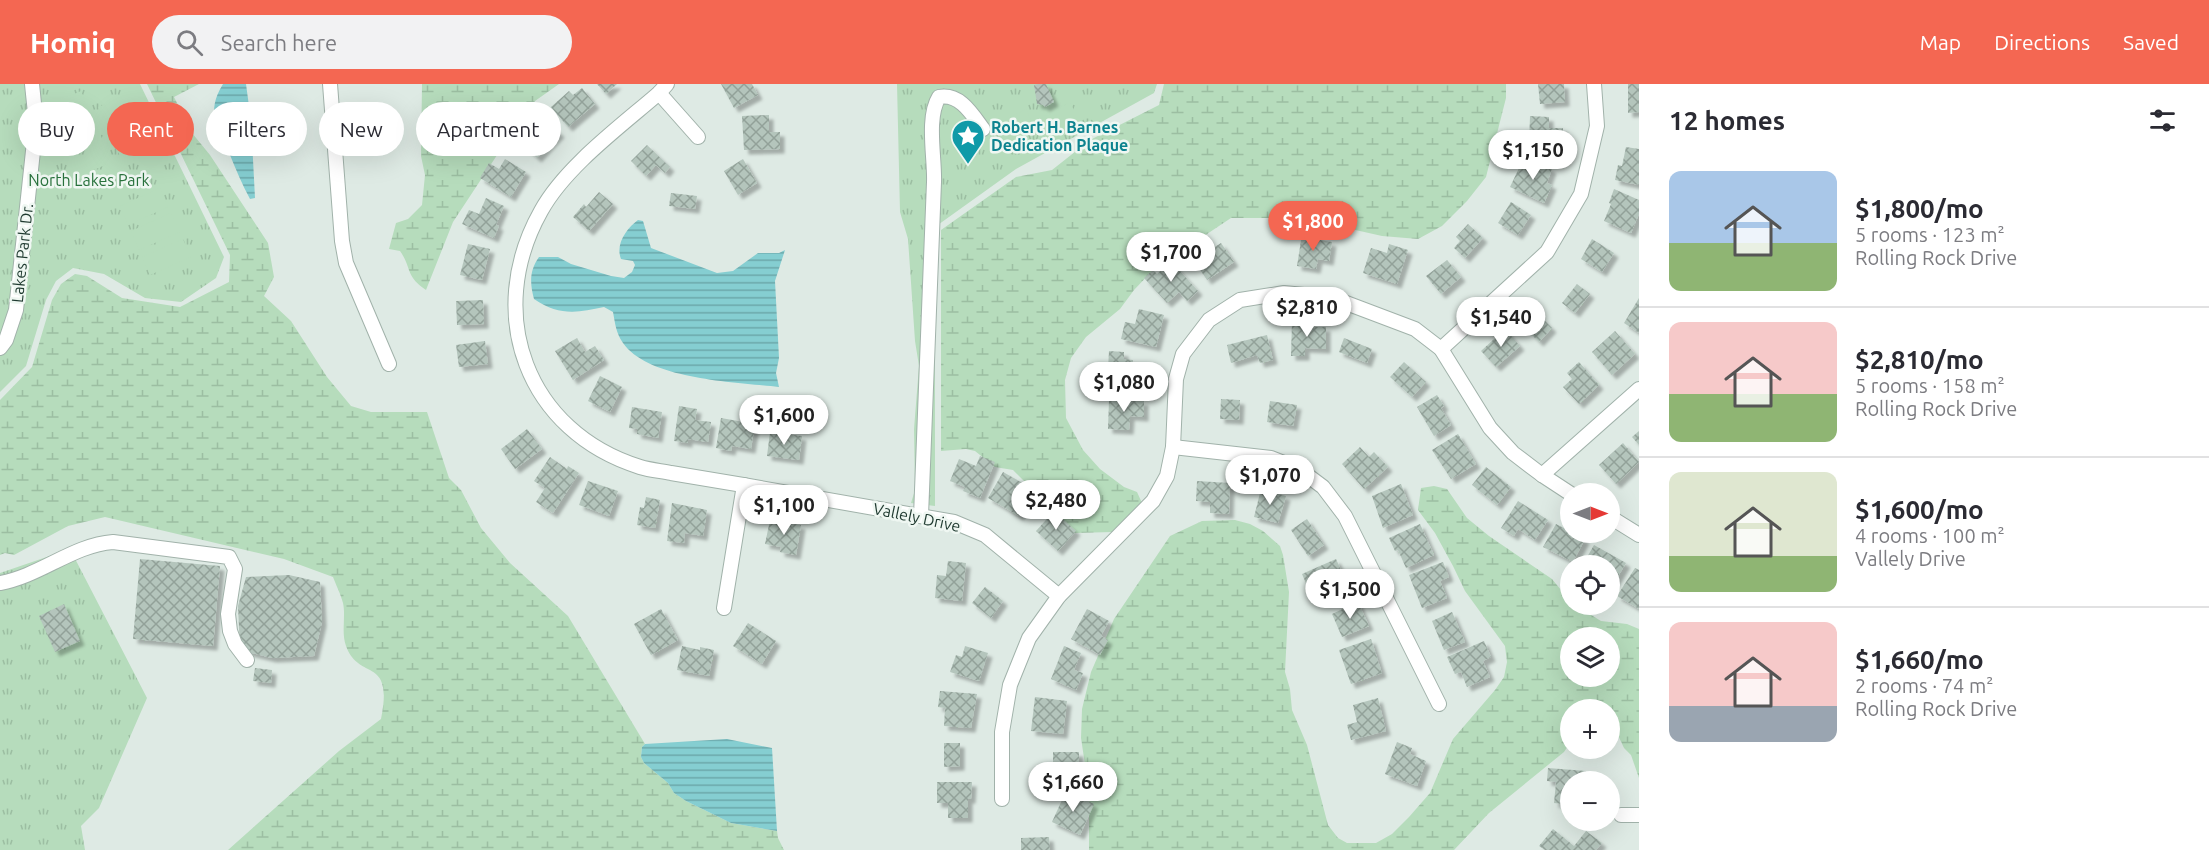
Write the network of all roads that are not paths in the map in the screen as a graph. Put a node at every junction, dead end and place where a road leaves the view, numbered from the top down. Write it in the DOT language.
graph roads {
  1 [pos="32,84"];
  2 [pos="330,84"];
  3 [pos="1594,84"];
  4 [pos="663,88"];
  5 [pos="983,129"];
  6 [pos="698,137"];
  7 [pos="0,348"];
  8 [pos="1441,349"];
  9 [pos="389,364"];
  10 [pos="1639,389"];
  11 [pos="1173,447"];
  12 [pos="1542,475"];
  13 [pos="744,485"];
  14 [pos="1560,486"];
  15 [pos="921,516"];
  16 [pos="1620,524"];
  17 [pos="1639,536"];
  18 [pos="0,583"];
  19 [pos="1059,596"];
  20 [pos="724,608"];
  21 [pos="247,660"];
  22 [pos="1439,704"];
  23 [pos="1002,799"];
  24 [pos="1622,814"];
  25 [pos="1639,815"];
  1 -- 7 [label="street, Lakes Park Dr."];
  2 -- 9 [label="street"];
  3 -- 8 [label="street"];
  4 -- 6 [label="street"];
  4 -- 13 [label="street, Vallely Drive"];
  5 -- 15 [label="street"];
  8 -- 11 [label="street"];
  8 -- 12 [label="street"];
  10 -- 12 [label="street"];
  11 -- 19 [label="street"];
  11 -- 22 [label="street"];
  12 -- 14 [label="street"];
  13 -- 15 [label="street, Vallely Drive"];
  13 -- 20 [label="street"];
  15 -- 19 [label="street, Vallely Drive"];
  16 -- 17 [label="street"];
  18 -- 21 [label="street"];
  19 -- 23 [label="street"];
  24 -- 25 [label="street"];
}
